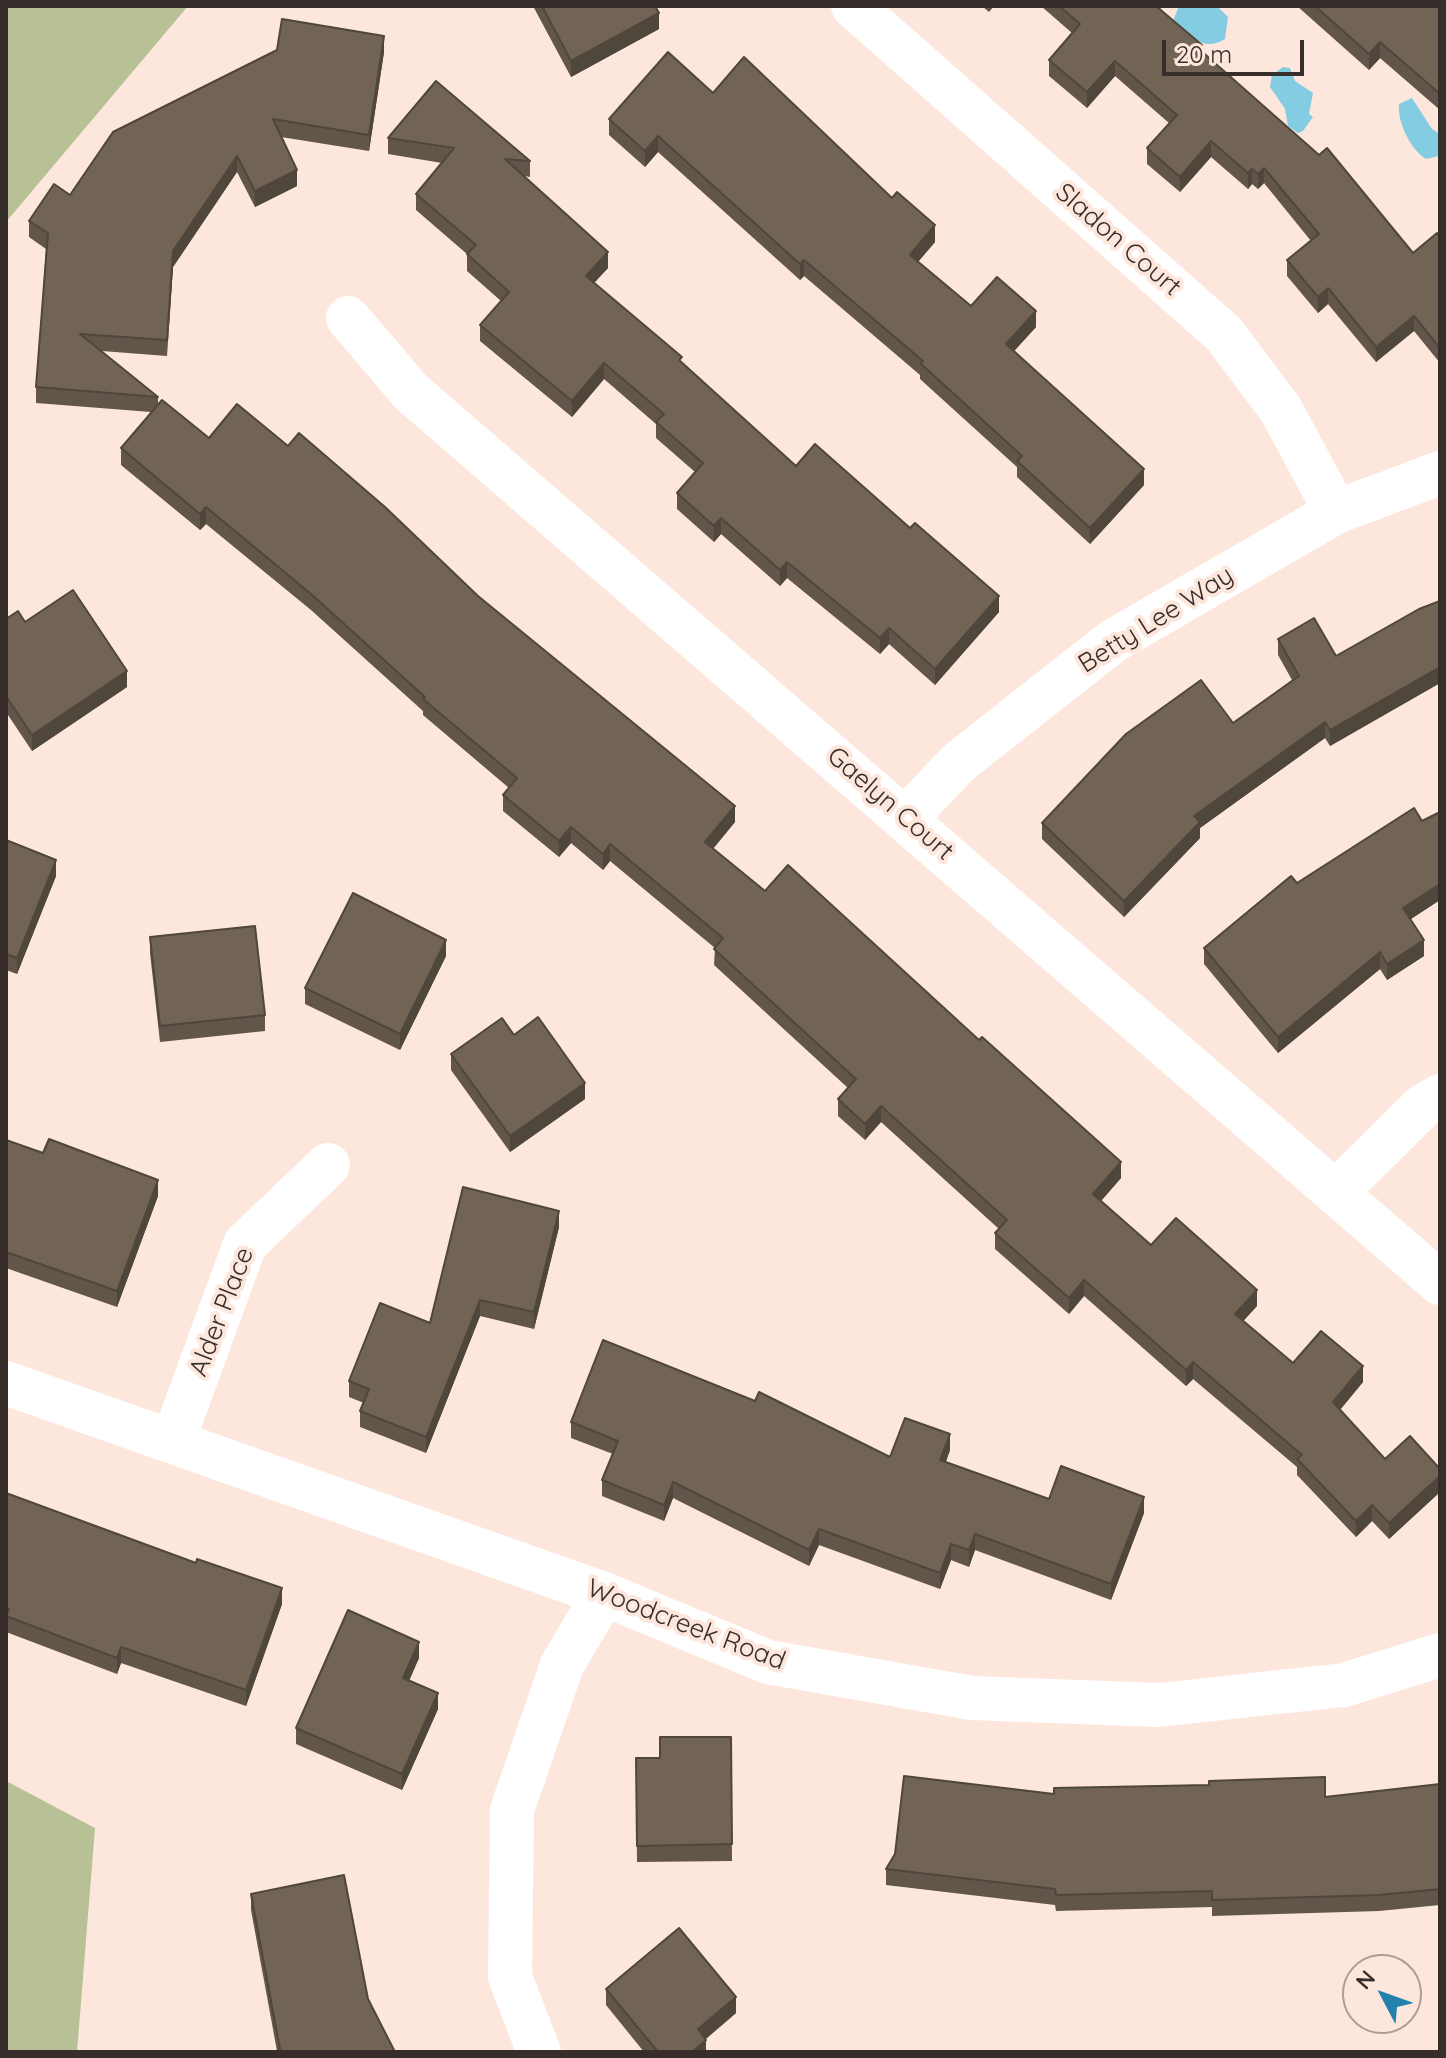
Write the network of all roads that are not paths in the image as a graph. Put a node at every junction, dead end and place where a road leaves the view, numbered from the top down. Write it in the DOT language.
graph roads {
  1 [pos="853,6"];
  2 [pos="348,318"];
  3 [pos="1440,473"];
  4 [pos="1336,512"];
  5 [pos="906,818"];
  6 [pos="1440,1096"];
  7 [pos="328,1165"];
  8 [pos="1336,1192"];
  9 [pos="1440,1283"];
  10 [pos="6,1383"];
  11 [pos="173,1441"];
  12 [pos="604,1594"];
  13 [pos="1440,1655"];
  14 [pos="539,2052"];
  1 -- 4 [label="street, Sladon Court"];
  2 -- 5 [label="street, Gaelyn Court"];
  3 -- 4 [label="street, Betty Lee Way"];
  4 -- 5 [label="street, Betty Lee Way"];
  5 -- 8 [label="street, Gaelyn Court"];
  6 -- 8 [label="street"];
  7 -- 11 [label="street, Alder Place"];
  8 -- 9 [label="street, Gaelyn Court"];
  10 -- 11 [label="street, Woodcreek Road"];
  11 -- 12 [label="street, Woodcreek Road"];
  12 -- 13 [label="street, Woodcreek Road"];
  12 -- 14 [label="street"];
}
